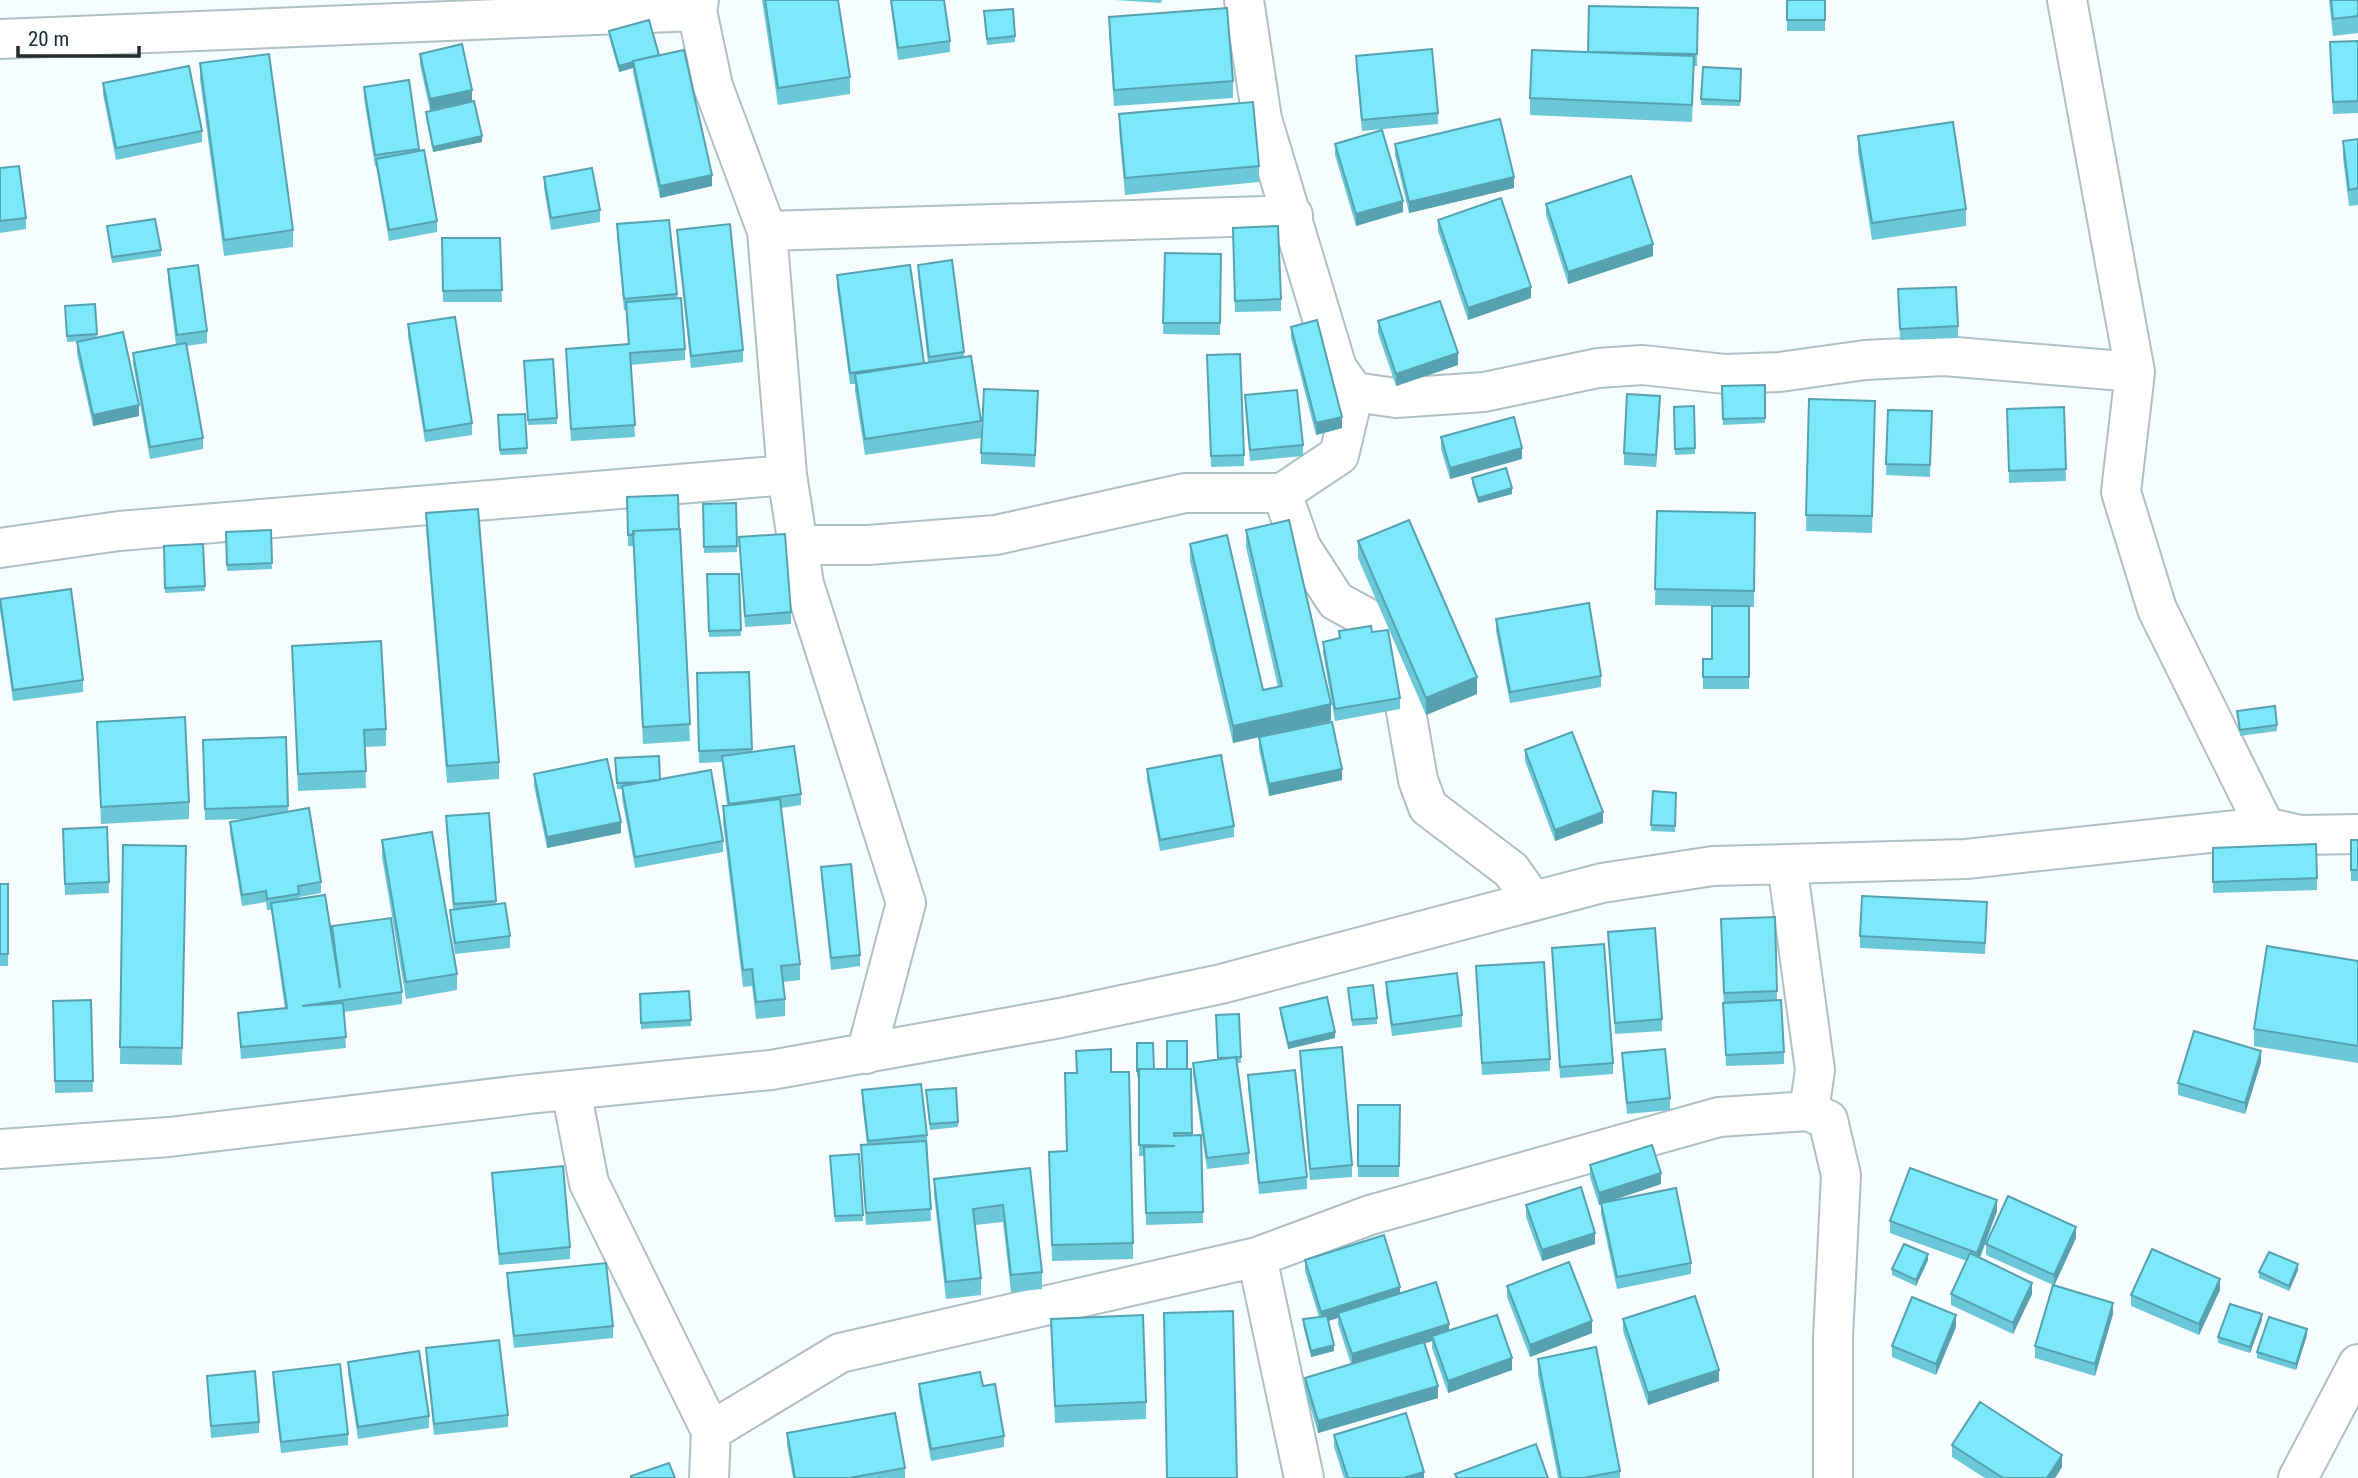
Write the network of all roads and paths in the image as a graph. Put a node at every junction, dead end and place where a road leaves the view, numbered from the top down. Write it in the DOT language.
graph roads {
  1 [pos="1244,0"];
  2 [pos="2067,0"];
  3 [pos="698,6"];
  4 [pos="0,39"];
  5 [pos="1293,215"];
  6 [pos="767,231"];
  7 [pos="2136,372"];
  8 [pos="1354,391"];
  9 [pos="786,475"];
  10 [pos="1282,494"];
  11 [pos="798,545"];
  12 [pos="0,548"];
  13 [pos="2265,827"];
  14 [pos="2358,834"];
  15 [pos="1787,864"];
  16 [pos="1533,901"];
  17 [pos="866,1054"];
  18 [pos="571,1090"];
  19 [pos="1809,1111"];
  20 [pos="0,1149"];
  21 [pos="1257,1257"];
  22 [pos="2358,1364"];
  23 [pos="711,1431"];
  24 [pos="1833,1476"];
  25 [pos="709,1478"];
  26 [pos="1304,1478"];
  27 [pos="2298,1478"];
  1 -- 5 [label="street"];
  2 -- 7 [label="street"];
  3 -- 4 [label="street"];
  3 -- 6 [label="street"];
  5 -- 6 [label="street"];
  5 -- 8 [label="street"];
  6 -- 9 [label="street"];
  7 -- 8 [label="street"];
  7 -- 13 [label="street"];
  8 -- 10 [label="street"];
  9 -- 11 [label="street"];
  9 -- 12 [label="street"];
  10 -- 11 [label="street"];
  10 -- 16 [label="street"];
  11 -- 17 [label="street"];
  13 -- 14 [label="street"];
  13 -- 15 [label="street"];
  15 -- 16 [label="street"];
  15 -- 19 [label="street"];
  16 -- 17 [label="street"];
  17 -- 18 [label="street"];
  18 -- 20 [label="street"];
  18 -- 23 [label="street"];
  19 -- 21 [label="street"];
  19 -- 24 [label="street"];
  21 -- 23 [label="street"];
  21 -- 26 [label="street"];
  22 -- 27 [label="street"];
  23 -- 25 [label="street"];
}
